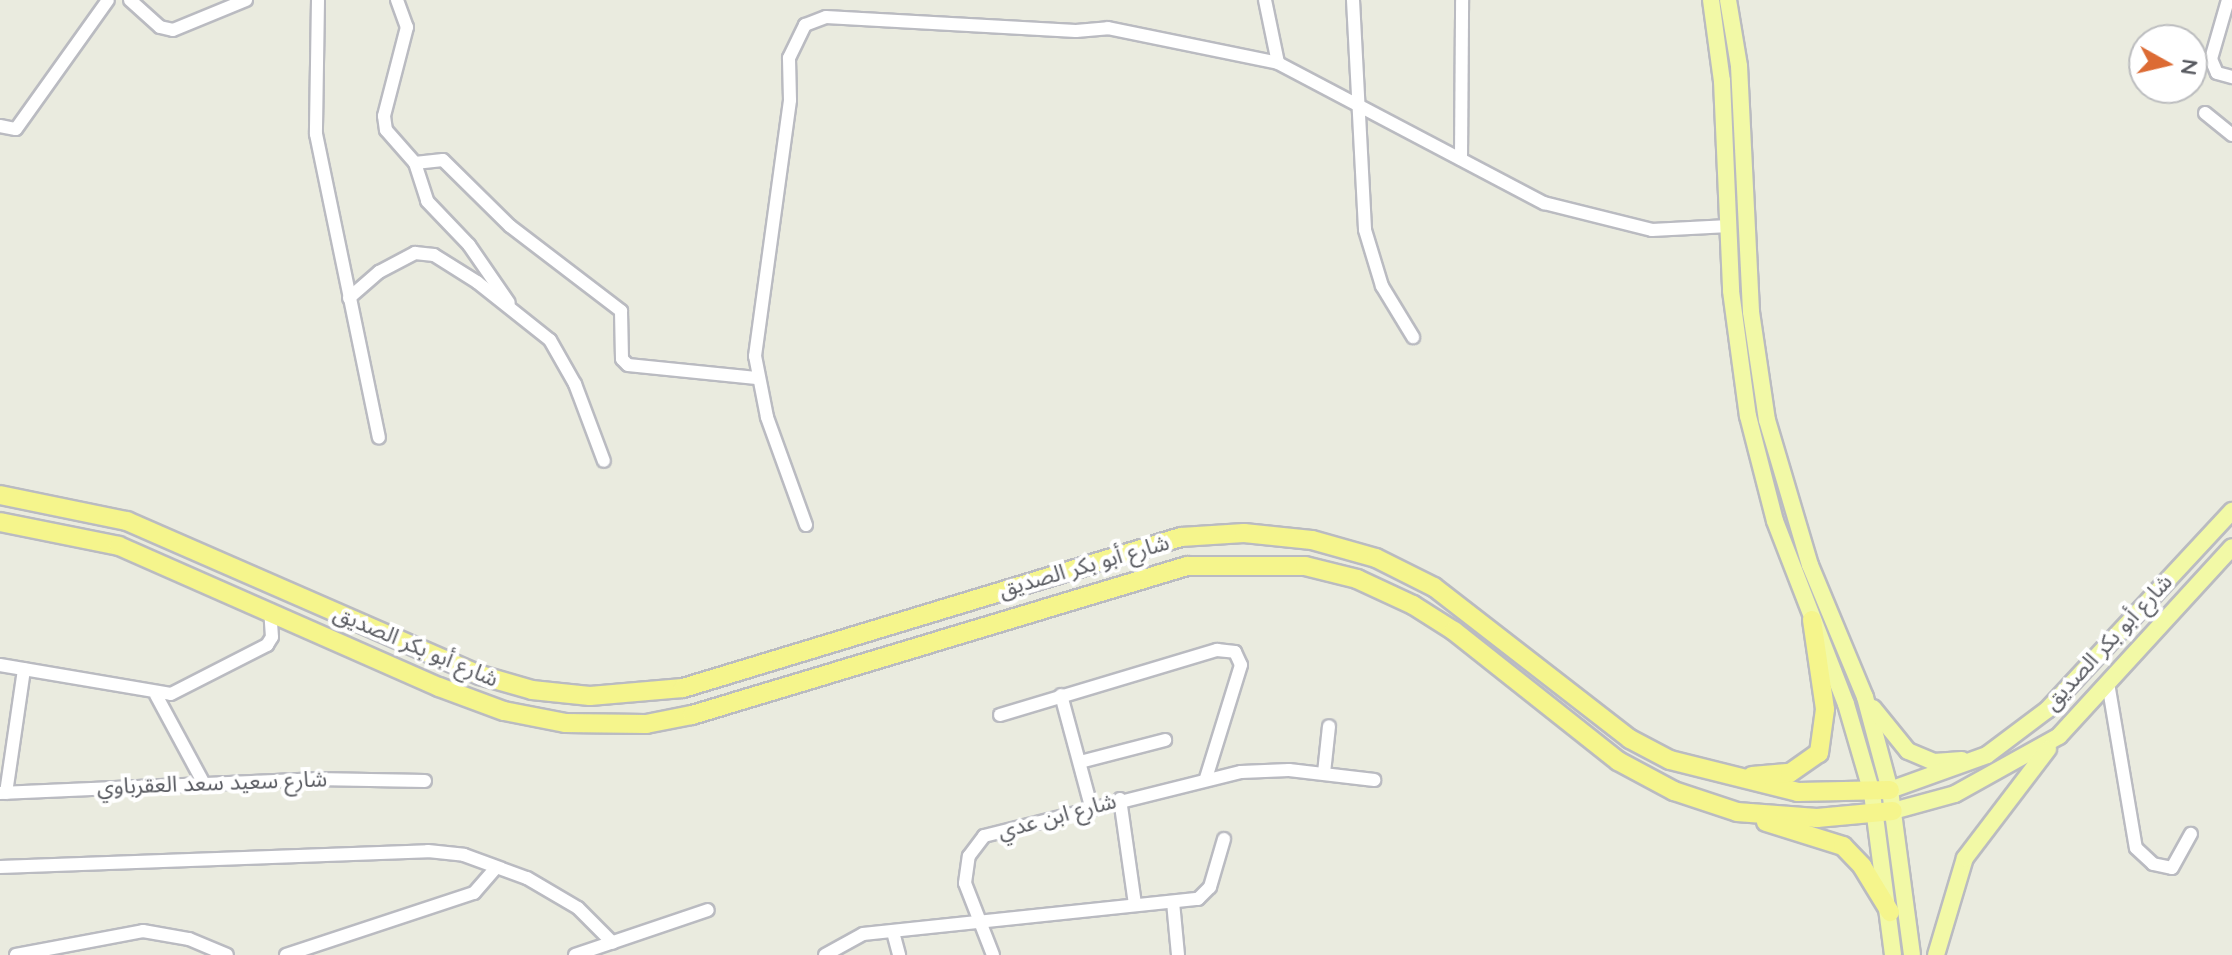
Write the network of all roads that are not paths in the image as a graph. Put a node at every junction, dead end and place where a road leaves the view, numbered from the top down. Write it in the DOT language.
graph roads {
  1 [pos="108,0"];
  2 [pos="130,0"];
  3 [pos="246,0"];
  4 [pos="318,0"];
  5 [pos="397,0"];
  6 [pos="1265,0"];
  7 [pos="1353,0"];
  8 [pos="1462,0"];
  9 [pos="1711,0"];
  10 [pos="1728,0"];
  11 [pos="2228,0"];
  12 [pos="1278,63"];
  13 [pos="2232,77"];
  14 [pos="1356,104"];
  15 [pos="2205,113"];
  16 [pos="0,126"];
  17 [pos="2232,135"];
  18 [pos="1461,159"];
  19 [pos="415,163"];
  20 [pos="1729,226"];
  21 [pos="349,298"];
  22 [pos="509,305"];
  23 [pos="1413,337"];
  24 [pos="756,378"];
  25 [pos="379,438"];
  26 [pos="604,461"];
  27 [pos="0,495"];
  28 [pos="2232,511"];
  29 [pos="0,522"];
  30 [pos="806,525"];
  31 [pos="2232,547"];
  32 [pos="270,610"];
  33 [pos="1812,620"];
  34 [pos="0,665"];
  35 [pos="24,669"];
  36 [pos="2108,683"];
  37 [pos="156,695"];
  38 [pos="1061,695"];
  39 [pos="1865,697"];
  40 [pos="1000,715"];
  41 [pos="1329,726"];
  42 [pos="2059,736"];
  43 [pos="1165,740"];
  44 [pos="1987,755"];
  45 [pos="1080,762"];
  46 [pos="1324,773"];
  47 [pos="1722,777"];
  48 [pos="1206,778"];
  49 [pos="1374,780"];
  50 [pos="425,781"];
  51 [pos="203,782"];
  52 [pos="1881,792"];
  53 [pos="3,793"];
  54 [pos="1120,799"];
  55 [pos="1091,806"];
  56 [pos="1737,812"];
  57 [pos="1885,813"];
  58 [pos="2191,834"];
  59 [pos="1224,839"];
  60 [pos="0,867"];
  61 [pos="496,868"];
  62 [pos="1173,902"];
  63 [pos="1135,904"];
  64 [pos="708,910"];
  65 [pos="1890,912"];
  66 [pos="1004,916"];
  67 [pos="976,919"];
  68 [pos="893,932"];
  69 [pos="984,936"];
  70 [pos="613,943"];
  71 [pos="16,955"];
  72 [pos="227,955"];
  73 [pos="286,955"];
  74 [pos="575,955"];
  75 [pos="825,955"];
  76 [pos="899,955"];
  77 [pos="993,955"];
  78 [pos="1178,955"];
  79 [pos="1893,955"];
  80 [pos="1912,955"];
  81 [pos="1936,955"];
  1 -- 16 [label="street"];
  2 -- 3 [label="street"];
  4 -- 21 [label="street"];
  5 -- 19 [label="street"];
  6 -- 12 [label="street"];
  7 -- 14 [label="street"];
  8 -- 18 [label="street"];
  9 -- 20 [label="main road"];
  10 -- 39 [label="main road"];
  11 -- 13 [label="street"];
  12 -- 14 [label="street"];
  12 -- 24 [label="street"];
  14 -- 18 [label="street"];
  14 -- 23 [label="street"];
  15 -- 17 [label="street"];
  18 -- 20 [label="street"];
  19 -- 22 [label="street"];
  19 -- 24 [label="street"];
  20 -- 33 [label="main road"];
  21 -- 22 [label="street"];
  21 -- 25 [label="street"];
  22 -- 26 [label="street"];
  24 -- 30 [label="street"];
  27 -- 47 [label="highway, شارع أبو بكر الصديق"];
  28 -- 44 [label="main road, شارع أبو بكر الصديق"];
  29 -- 32 [label="highway, شارع أبو بكر الصديق"];
  31 -- 36 [label="main road, شارع أبو بكر الصديق"];
  32 -- 37 [label="street"];
  32 -- 56 [label="highway, شارع أبو بكر الصديق"];
  33 -- 47 [label="highway"];
  33 -- 52 [label="main road"];
  34 -- 35 [label="street"];
  35 -- 37 [label="street"];
  35 -- 53 [label="street"];
  36 -- 42 [label="main road, شارع أبو بكر الصديق"];
  36 -- 58 [label="street"];
  37 -- 51 [label="street"];
  38 -- 40 [label="street"];
  38 -- 45 [label="street"];
  38 -- 48 [label="street"];
  39 -- 44 [label="main road"];
  39 -- 52 [label="main road"];
  41 -- 46 [label="street"];
  42 -- 57 [label="main road, شارع أبو بكر الصديق"];
  42 -- 81 [label="main road"];
  43 -- 45 [label="street"];
  44 -- 52 [label="main road, شارع أبو بكر الصديق"];
  45 -- 55 [label="street"];
  46 -- 48 [label="street, شارع ابن عدي"];
  46 -- 49 [label="street, شارع ابن عدي"];
  47 -- 52 [label="highway, شارع أبو بكر الصديق"];
  48 -- 54 [label="street, شارع ابن عدي"];
  50 -- 51 [label="street, شارع سعيد سعد العقرباوي"];
  51 -- 53 [label="street, شارع سعيد سعد العقرباوي"];
  52 -- 57 [label="main road"];
  54 -- 55 [label="street, شارع ابن عدي"];
  54 -- 63 [label="street"];
  55 -- 67 [label="street, شارع ابن عدي"];
  56 -- 57 [label="highway, شارع أبو بكر الصديق"];
  56 -- 65 [label="highway"];
  57 -- 65 [label="main road"];
  57 -- 80 [label="main road"];
  59 -- 62 [label="street"];
  60 -- 61 [label="street"];
  61 -- 70 [label="street"];
  61 -- 73 [label="street"];
  62 -- 63 [label="street"];
  62 -- 78 [label="street"];
  63 -- 66 [label="street"];
  64 -- 70 [label="street"];
  65 -- 79 [label="main road"];
  66 -- 67 [label="street"];
  66 -- 69 [label="street"];
  67 -- 68 [label="street"];
  67 -- 69 [label="street, شارع ابن عدي"];
  68 -- 75 [label="street"];
  68 -- 76 [label="street"];
  69 -- 77 [label="street, شارع ابن عدي"];
  70 -- 74 [label="street"];
  71 -- 72 [label="street"];
}
